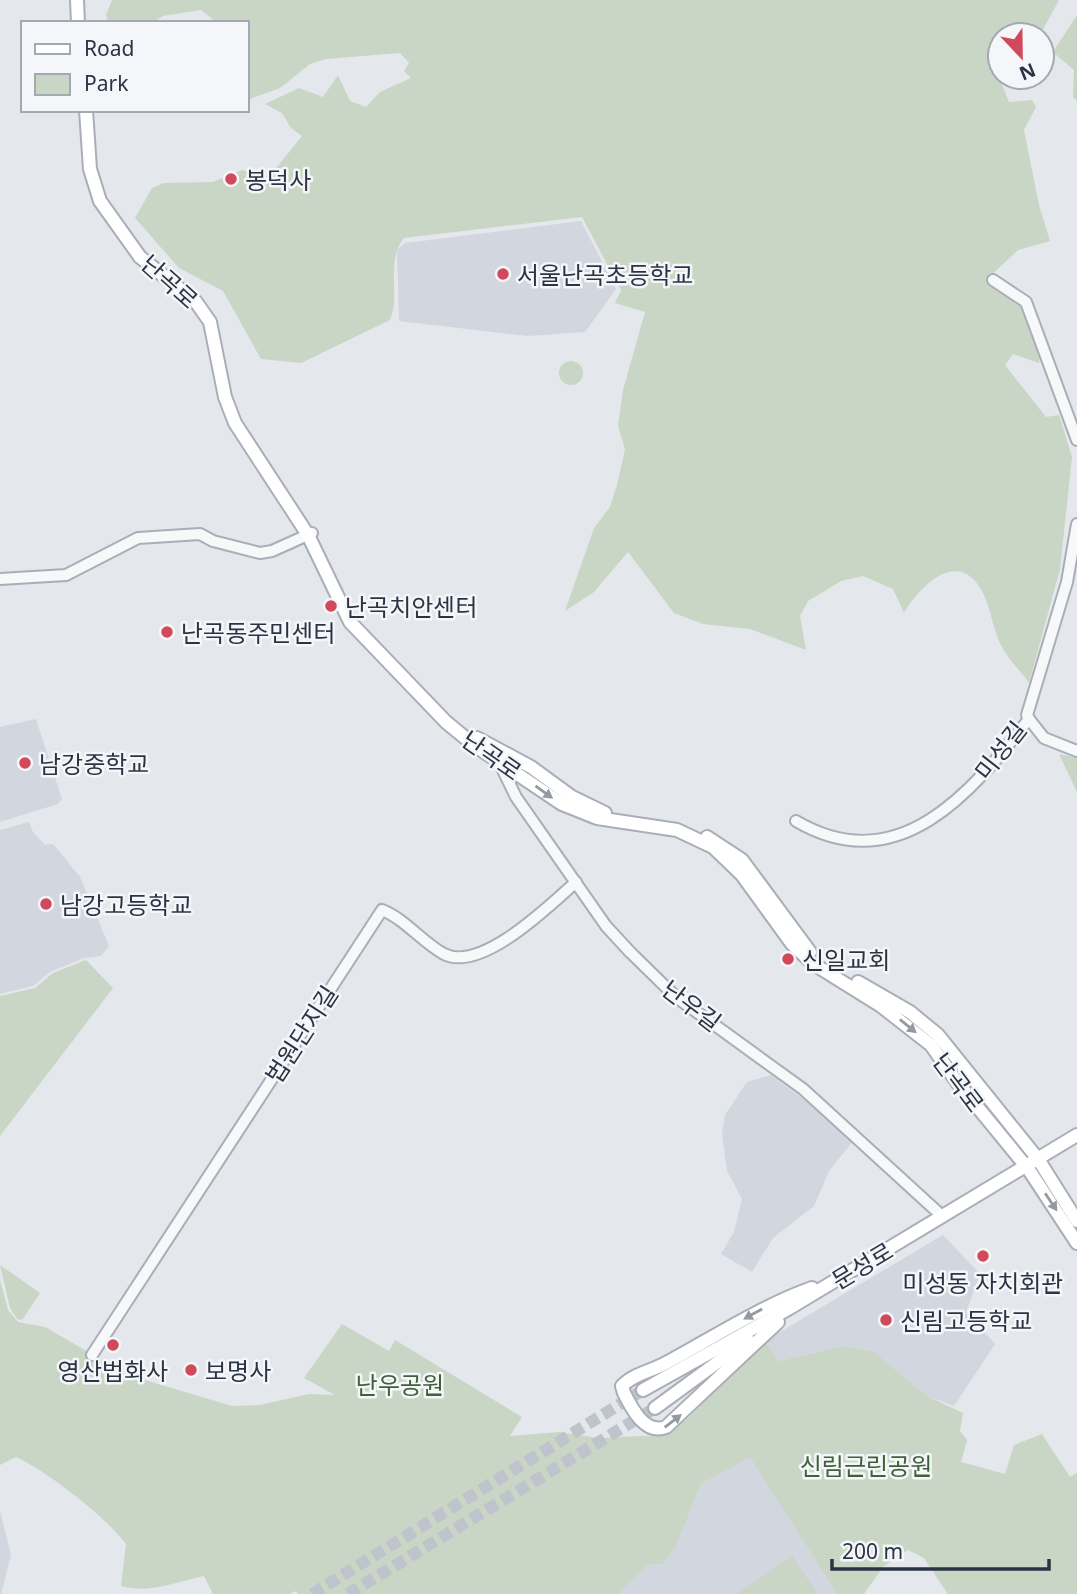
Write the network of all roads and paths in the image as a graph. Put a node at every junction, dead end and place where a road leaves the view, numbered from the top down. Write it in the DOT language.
graph roads {
  1 [pos="77,0"];
  2 [pos="82,0"];
  3 [pos="81,21"];
  4 [pos="81,21"];
  5 [pos="88,112"];
  6 [pos="993,280"];
  7 [pos="1077,440"];
  8 [pos="1077,524"];
  9 [pos="310,534"];
  10 [pos="0,579"];
  11 [pos="1030,719"];
  12 [pos="1077,751"];
  13 [pos="496,754"];
  14 [pos="796,821"];
  15 [pos="576,882"];
  16 [pos="1077,1135"];
  17 [pos="1077,1141"];
  18 [pos="1034,1165"];
  19 [pos="942,1216"];
  20 [pos="1077,1220"];
  21 [pos="1077,1243"];
  22 [pos="839,1279"];
  23 [pos="778,1322"];
  24 [pos="92,1355"];
  25 [pos="643,1390"];
  26 [pos="655,1408"];
  1 -- 3 [label="main road"];
  2 -- 4 [label="main road"];
  5 -- 9 [label="main road, 난곡로"];
  6 -- 7 [label="street"];
  8 -- 11 [label="street, 미성길"];
  9 -- 10 [label="street"];
  9 -- 13 [label="main road, 난곡로"];
  11 -- 12 [label="street"];
  11 -- 14 [label="street, 미성길"];
  13 -- 15 [label="street, 난우길"];
  13 -- 18 [label="main road, 난곡로"];
  15 -- 19 [label="street, 난우길"];
  15 -- 24 [label="street, 법원단지길"];
  16 -- 18 [label="main road, 문성로"];
  17 -- 18 [label="main road, 문성로"];
  18 -- 19 [label="main road, 문성로"];
  18 -- 20 [label="main road, 난곡로"];
  18 -- 21 [label="main road, 난곡로, one-way"];
  18 -- 23 [label="main road, 문성로"];
  19 -- 22 [label="main road, 문성로"];
  22 -- 23 [label="main road, one-way"];
  22 -- 25 [label="main road, 문성로"];
  23 -- 26 [label="main road, 문성로"];
}
